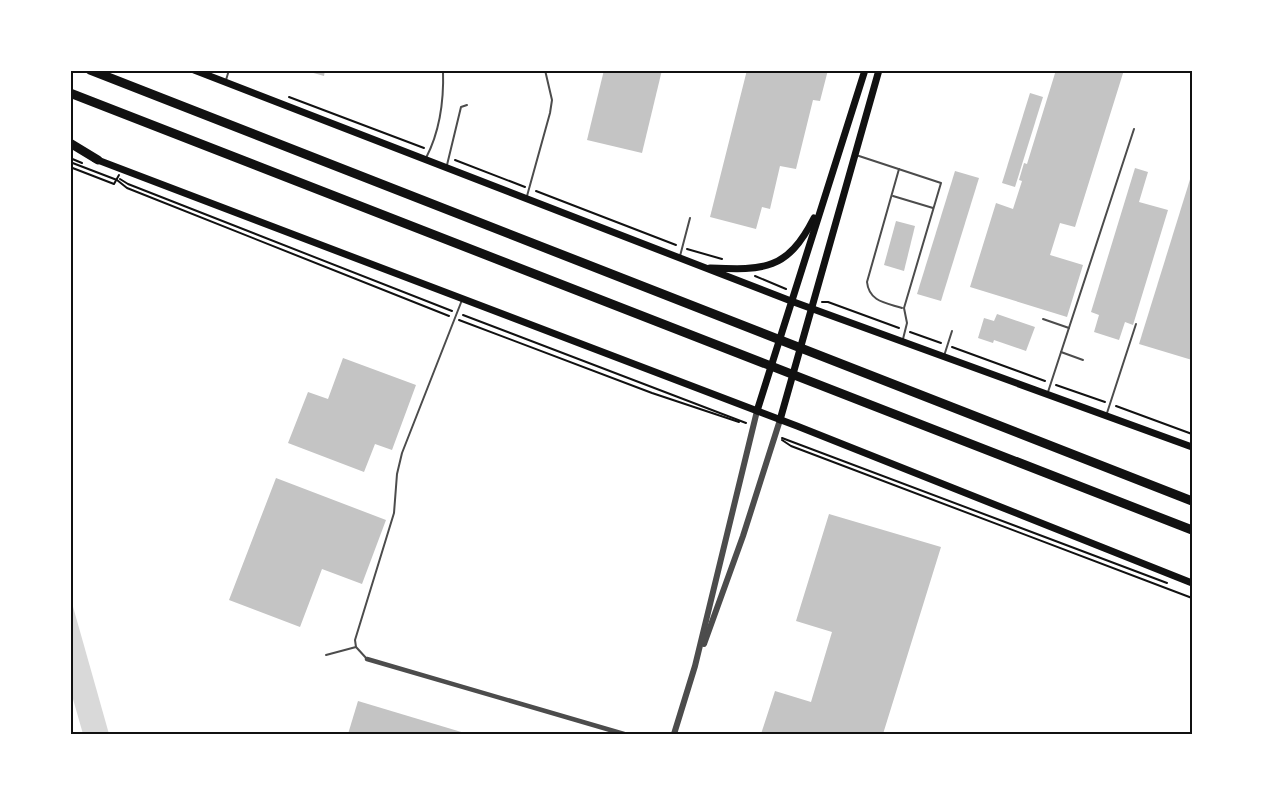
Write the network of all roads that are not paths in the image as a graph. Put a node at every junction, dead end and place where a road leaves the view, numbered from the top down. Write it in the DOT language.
graph roads {
  1 [pos="90,70"];
  2 [pos="194,70"];
  3 [pos="229,70"];
  4 [pos="443,70"];
  5 [pos="545,70"];
  6 [pos="865,70"];
  7 [pos="879,70"];
  8 [pos="225,82"];
  9 [pos="70,93"];
  10 [pos="467,105"];
  11 [pos="1134,129"];
  12 [pos="70,143"];
  13 [pos="70,149"];
  14 [pos="856,155"];
  15 [pos="98,160"];
  16 [pos="425,160"];
  17 [pos="446,168"];
  18 [pos="899,169"];
  19 [pos="892,195"];
  20 [pos="526,199"];
  21 [pos="824,200"];
  22 [pos="933,208"];
  23 [pos="690,218"];
  24 [pos="679,258"];
  25 [pos="704,267"];
  26 [pos="792,297"];
  27 [pos="462,299"];
  28 [pos="812,305"];
  29 [pos="904,308"];
  30 [pos="1043,319"];
  31 [pos="1136,324"];
  32 [pos="1069,328"];
  33 [pos="952,331"];
  34 [pos="903,342"];
  35 [pos="1061,352"];
  36 [pos="944,357"];
  37 [pos="1083,360"];
  38 [pos="1048,394"];
  39 [pos="757,411"];
  40 [pos="1106,416"];
  41 [pos="780,420"];
  42 [pos="1192,447"];
  43 [pos="1192,501"];
  44 [pos="1192,530"];
  45 [pos="1192,584"];
  46 [pos="356,647"];
  47 [pos="326,654"];
  48 [pos="367,659"];
  49 [pos="695,666"];
  50 [pos="624,735"];
  51 [pos="674,735"];
  1 -- 43 [label="highway"];
  2 -- 8 [label="main road"];
  3 -- 8 [label="lane"];
  4 -- 16 [label="lane"];
  5 -- 20 [label="lane"];
  6 -- 21 [label="main road"];
  7 -- 14 [label="main road"];
  8 -- 16 [label="main road"];
  9 -- 44 [label="highway"];
  10 -- 17 [label="lane"];
  11 -- 32 [label="lane"];
  12 -- 15 [label="highway"];
  13 -- 15 [label="main road"];
  14 -- 18 [label="lane"];
  14 -- 28 [label="main road"];
  15 -- 27 [label="main road"];
  16 -- 17 [label="main road"];
  17 -- 20 [label="main road"];
  18 -- 19 [label="lane"];
  18 -- 22 [label="lane"];
  19 -- 22 [label="lane"];
  19 -- 29 [label="lane"];
  20 -- 24 [label="main road"];
  21 -- 25 [label="main road"];
  21 -- 26 [label="main road"];
  22 -- 29 [label="lane"];
  23 -- 24 [label="lane"];
  24 -- 25 [label="main road"];
  25 -- 26 [label="main road"];
  26 -- 28 [label="main road"];
  26 -- 39 [label="main road"];
  27 -- 39 [label="main road"];
  27 -- 46 [label="lane"];
  28 -- 34 [label="main road"];
  28 -- 41 [label="main road"];
  29 -- 34 [label="lane"];
  30 -- 32 [label="lane"];
  31 -- 40 [label="lane"];
  32 -- 35 [label="lane"];
  33 -- 36 [label="lane"];
  34 -- 36 [label="main road"];
  35 -- 37 [label="lane"];
  35 -- 38 [label="lane"];
  36 -- 38 [label="main road"];
  38 -- 40 [label="main road"];
  39 -- 41 [label="main road"];
  39 -- 49 [label="street"];
  40 -- 42 [label="main road"];
  41 -- 45 [label="main road"];
  41 -- 49 [label="street"];
  46 -- 47 [label="lane"];
  46 -- 48 [label="lane"];
  48 -- 50 [label="street"];
  49 -- 51 [label="street"];
}
